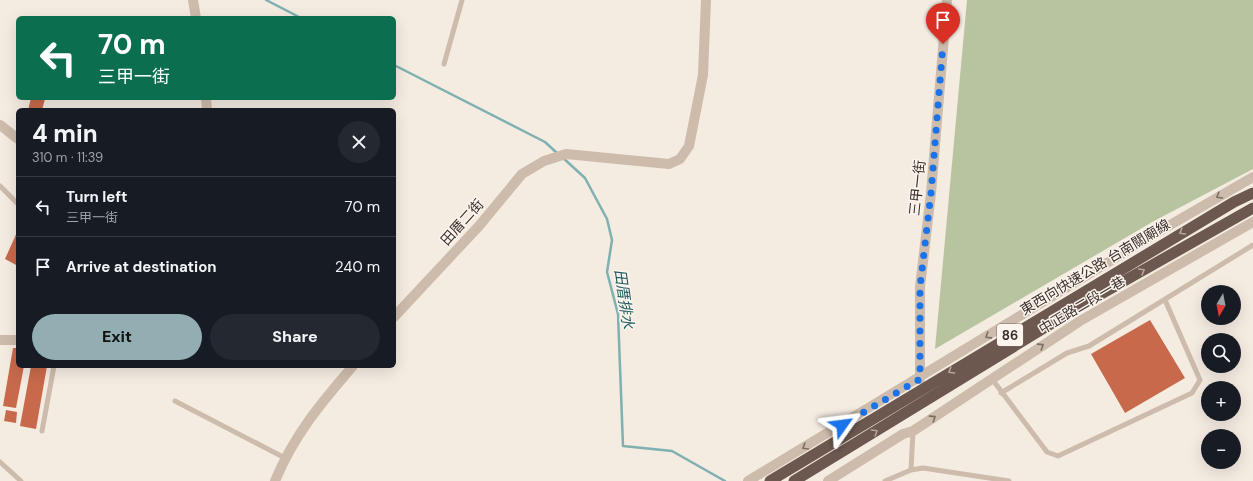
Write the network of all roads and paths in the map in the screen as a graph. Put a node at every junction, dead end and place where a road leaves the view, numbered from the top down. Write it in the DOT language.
graph roads {
  1 [pos="193,0"];
  2 [pos="462,0"];
  3 [pos="706,0"];
  4 [pos="947,0"];
  5 [pos="196,16"];
  6 [pos="444,64"];
  7 [pos="0,125"];
  8 [pos="16,137"];
  9 [pos="1253,177"];
  10 [pos="0,186"];
  11 [pos="1253,193"];
  12 [pos="16,202"];
  13 [pos="1253,208"];
  14 [pos="1253,222"];
  15 [pos="1253,245"];
  16 [pos="1165,300"];
  17 [pos="396,313"];
  18 [pos="0,340"];
  19 [pos="16,340"];
  20 [pos="54,368"];
  21 [pos="351,368"];
  22 [pos="920,379"];
  23 [pos="992,379"];
  24 [pos="1001,393"];
  25 [pos="175,401"];
  26 [pos="42,431"];
  27 [pos="913,431"];
  28 [pos="285,458"];
  29 [pos="0,462"];
  30 [pos="910,470"];
  31 [pos="21,481"];
  32 [pos="275,481"];
  33 [pos="748,481"];
  34 [pos="770,481"];
  35 [pos="794,481"];
  36 [pos="828,481"];
  37 [pos="885,481"];
  38 [pos="1009,481"];
  1 -- 5 [label="street"];
  2 -- 6 [label="lane"];
  3 -- 17 [label="street, 田厝二街"];
  4 -- 22 [label="street, 三甲一街"];
  7 -- 8 [label="street"];
  9 -- 22 [label="street, 中正路二段一巷, one-way"];
  10 -- 12 [label="lane"];
  11 -- 34 [label="highway, 東西向快速公路 台南關廟線 / 86, one-way"];
  35 -- 13 [label="highway, 東西向快速公路 台南關廟線 / 86, one-way"];
  23 -- 14 [label="street, 中正路二段一巷, one-way"];
  15 -- 16 [label="lane"];
  16 -- 24 [label="lane"];
  16 -- 24 [label="lane"];
  18 -- 19 [label="street"];
  20 -- 26 [label="lane"];
  21 -- 28 [label="street"];
  22 -- 33 [label="street, 中正路二段一巷, one-way"];
  23 -- 24 [label="lane"];
  27 -- 23 [label="street, 中正路二段一巷, one-way"];
  25 -- 28 [label="lane"];
  27 -- 30 [label="lane"];
  27 -- 36 [label="street, 中正路二段一巷"];
  28 -- 32 [label="street"];
  29 -- 31 [label="lane"];
  30 -- 37 [label="lane"];
  30 -- 38 [label="lane"];
}
